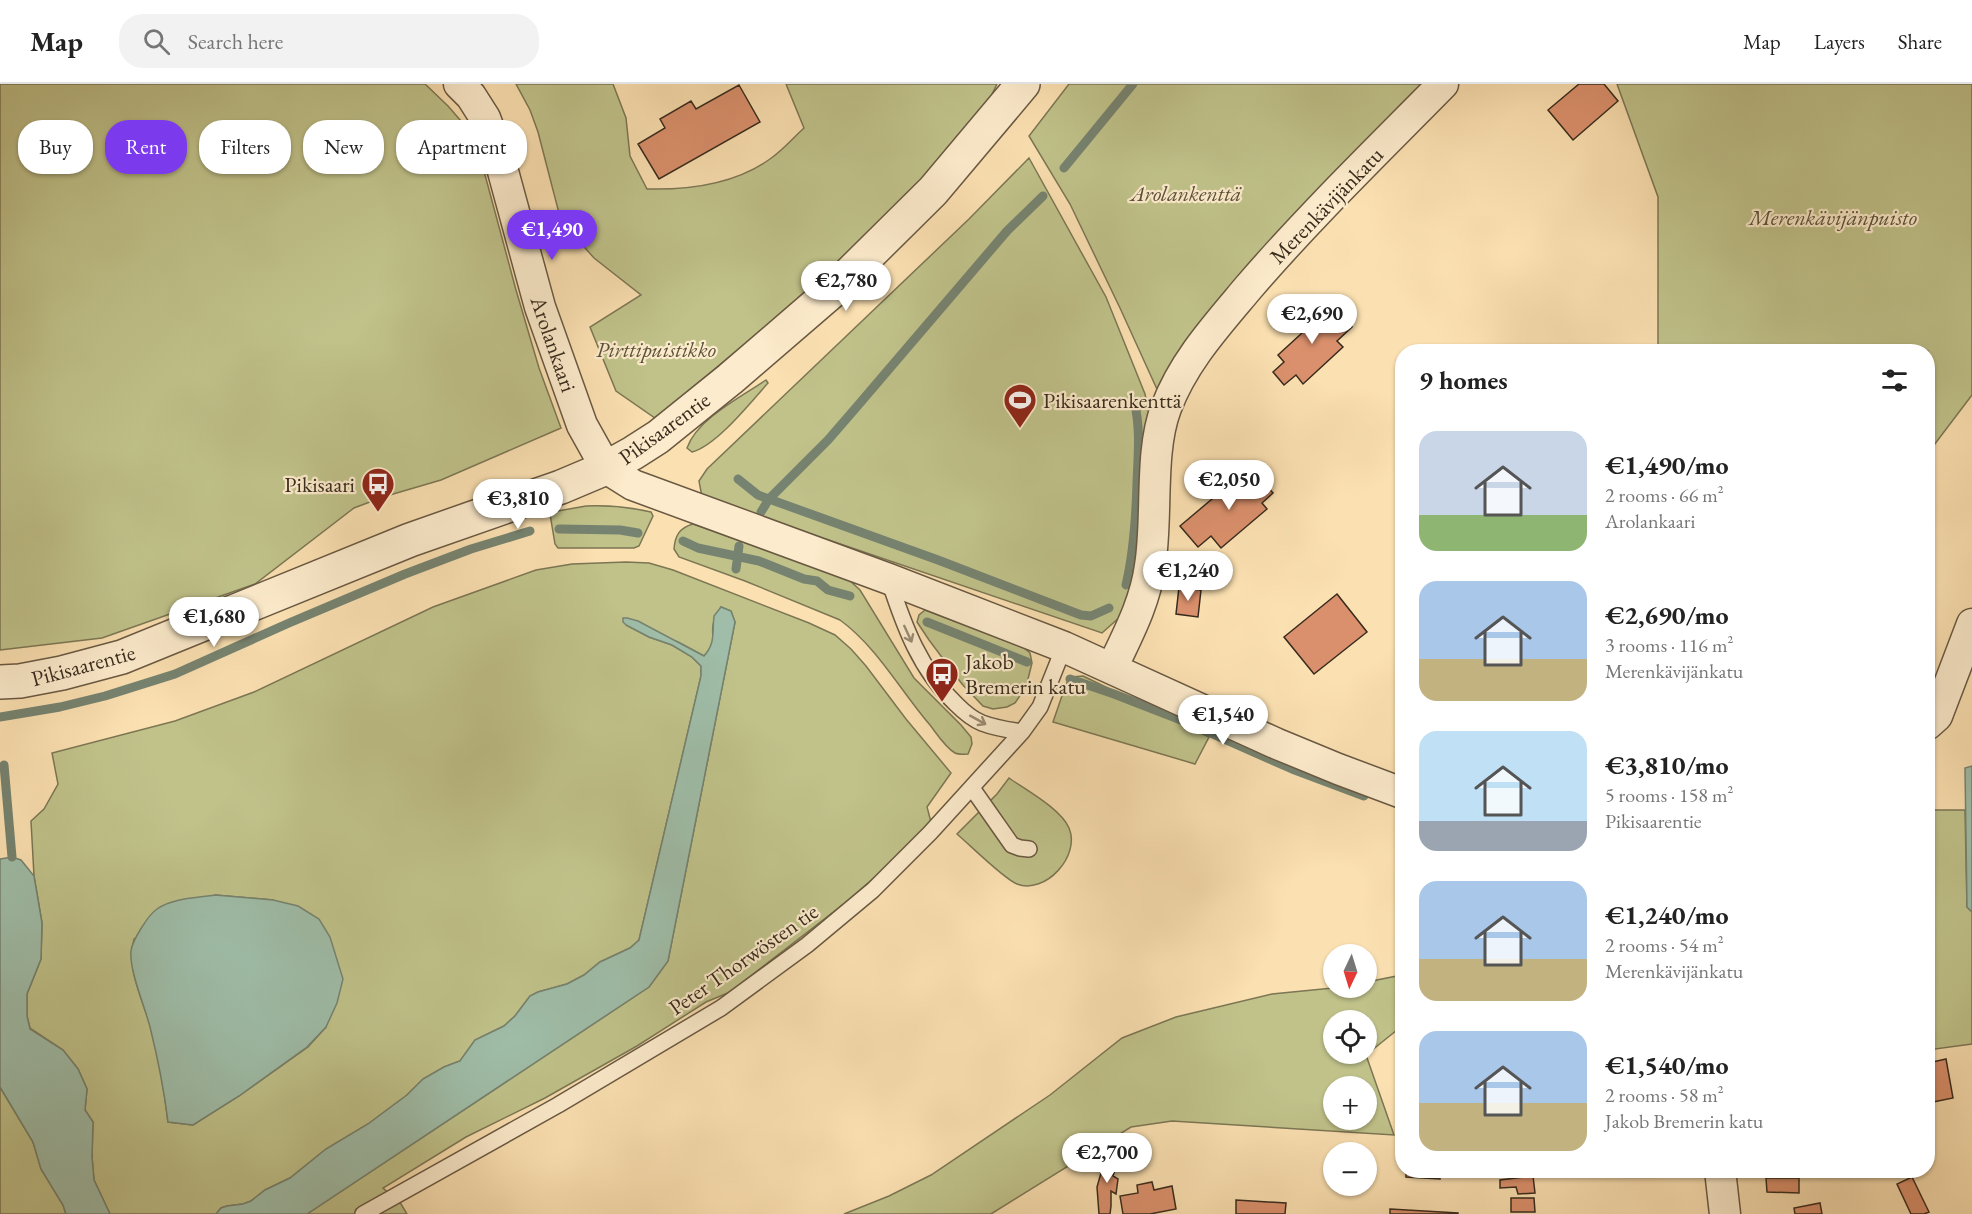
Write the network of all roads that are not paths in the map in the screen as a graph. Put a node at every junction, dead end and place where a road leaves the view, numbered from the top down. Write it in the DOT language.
graph roads {
  1 [pos="459,84"];
  2 [pos="1023,84"];
  3 [pos="1443,84"];
  4 [pos="606,468"];
  5 [pos="889,579"];
  6 [pos="1972,624"];
  7 [pos="1064,646"];
  8 [pos="1112,668"];
  9 [pos="0,682"];
  10 [pos="1935,719"];
  11 [pos="1022,732"];
  12 [pos="972,788"];
  13 [pos="1395,790"];
  14 [pos="1029,849"];
  15 [pos="1721,1178"];
  16 [pos="363,1214"];
  17 [pos="1725,1214"];
  1 -- 4 [label="street, Arolankaari"];
  2 -- 4 [label="street, Pikisaarentie"];
  3 -- 8 [label="street, Merenkävijänkatu"];
  4 -- 5 [label="street"];
  4 -- 9 [label="street, Pikisaarentie"];
  5 -- 7 [label="street"];
  5 -- 11 [label="lane, one-way"];
  6 -- 10 [label="street"];
  7 -- 8 [label="street"];
  7 -- 11 [label="lane, Peter Thorwösten tie"];
  8 -- 13 [label="street"];
  11 -- 12 [label="lane, Peter Thorwösten tie"];
  12 -- 14 [label="lane"];
  12 -- 16 [label="lane, Peter Thorwösten tie"];
  15 -- 17 [label="street"];
}
